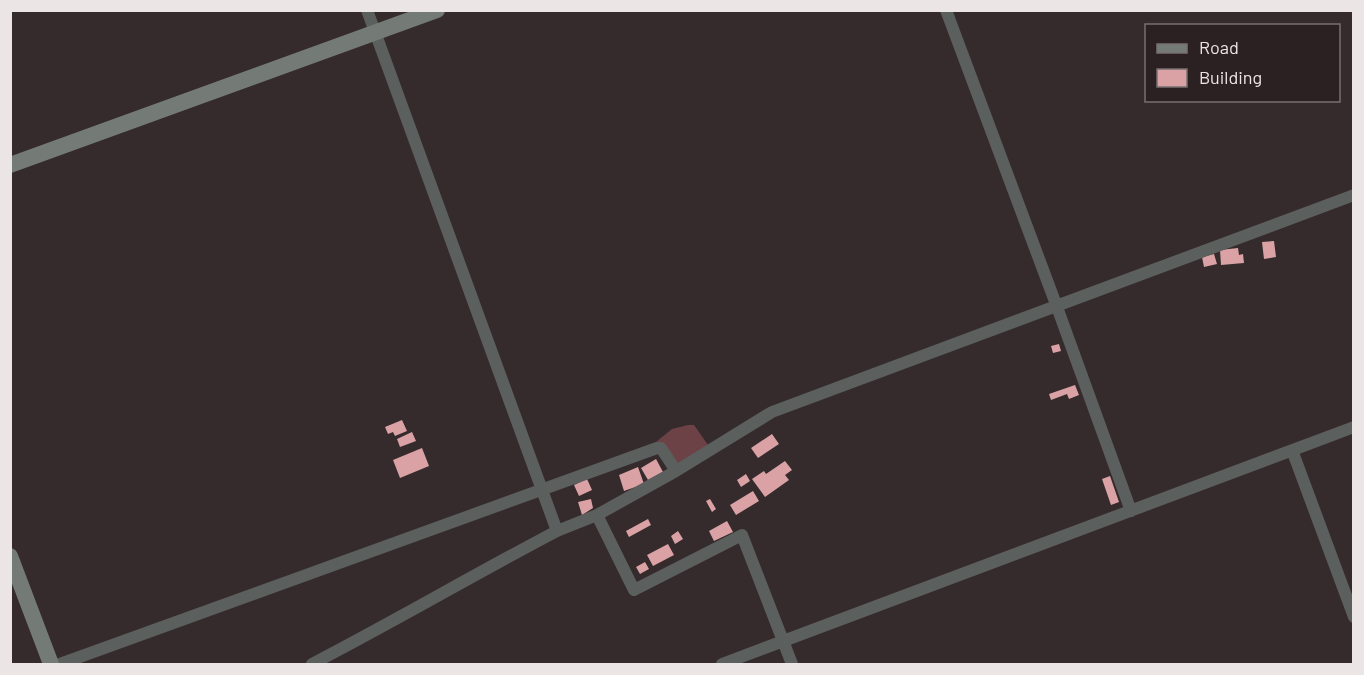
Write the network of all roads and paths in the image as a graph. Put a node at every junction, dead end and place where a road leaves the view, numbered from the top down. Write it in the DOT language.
graph roads {
  1 [pos="367,10"];
  2 [pos="437,10"];
  3 [pos="946,10"];
  4 [pos="375,33"];
  5 [pos="10,165"];
  6 [pos="1353,195"];
  7 [pos="1057,307"];
  8 [pos="1353,427"];
  9 [pos="1292,450"];
  10 [pos="676,471"];
  11 [pos="543,489"];
  12 [pos="1131,511"];
  13 [pos="600,521"];
  14 [pos="557,531"];
  15 [pos="10,556"];
  16 [pos="1353,617"];
  17 [pos="783,641"];
  18 [pos="51,664"];
  19 [pos="60,664"];
  20 [pos="312,664"];
  21 [pos="722,664"];
  22 [pos="792,664"];
  1 -- 4 [label="street"];
  2 -- 4 [label="street"];
  3 -- 7 [label="street"];
  4 -- 5 [label="street"];
  4 -- 11 [label="street"];
  6 -- 7 [label="street"];
  7 -- 10 [label="street"];
  7 -- 12 [label="street"];
  8 -- 9 [label="street"];
  9 -- 12 [label="street"];
  9 -- 16 [label="street"];
  10 -- 11 [label="street"];
  10 -- 13 [label="street"];
  11 -- 14 [label="street"];
  11 -- 19 [label="street"];
  12 -- 17 [label="street"];
  13 -- 14 [label="street"];
  13 -- 17 [label="street"];
  14 -- 20 [label="street"];
  15 -- 18 [label="street"];
  17 -- 21 [label="street"];
  17 -- 22 [label="street"];
}
